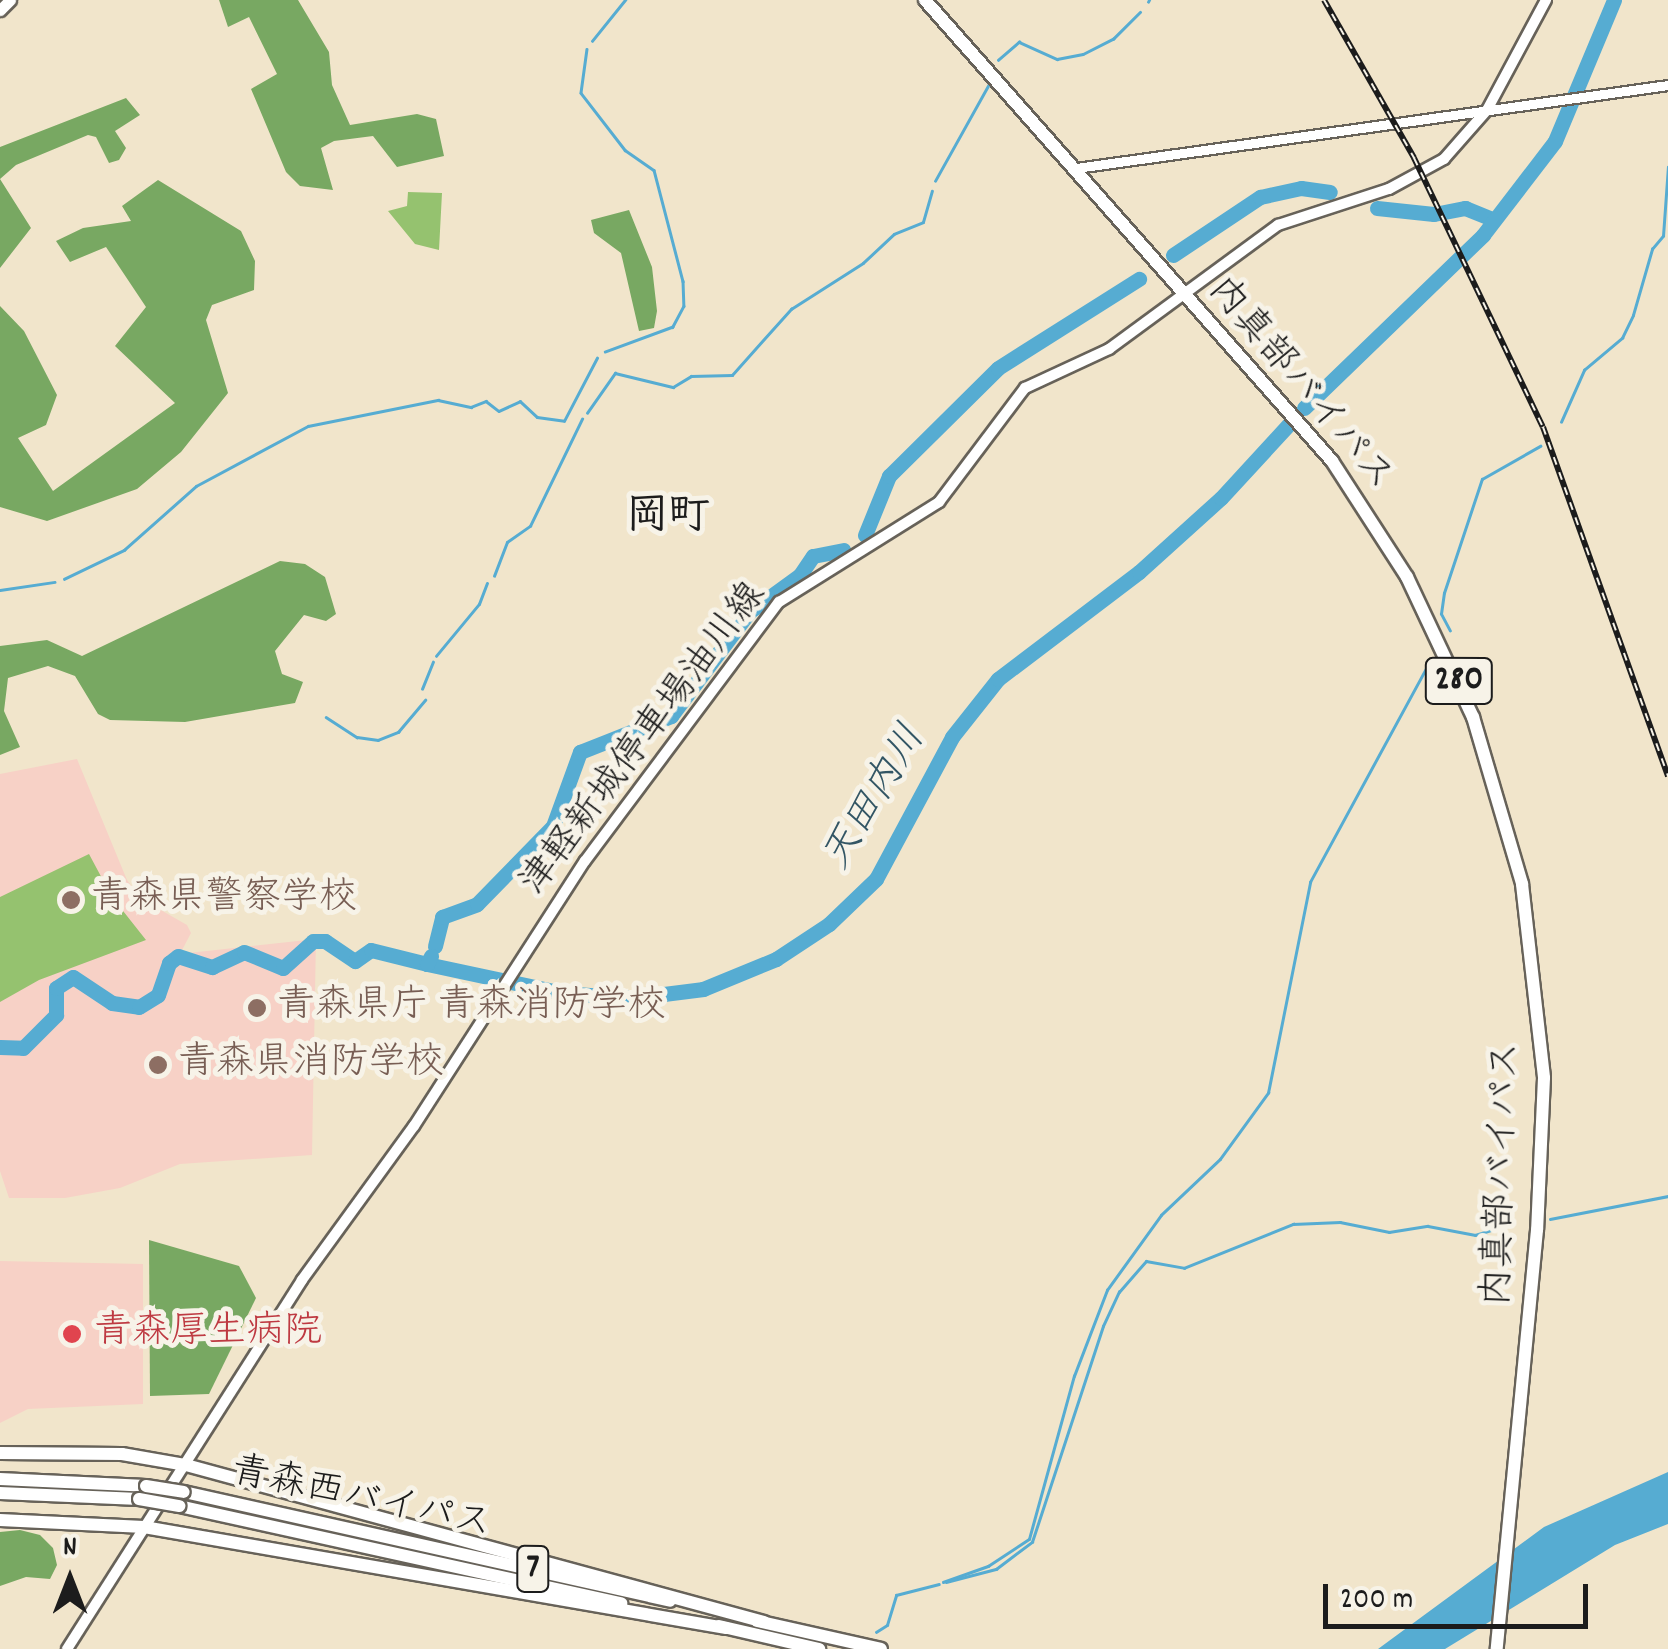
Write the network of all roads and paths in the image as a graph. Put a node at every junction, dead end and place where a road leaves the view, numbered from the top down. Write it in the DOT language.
graph roads {
  1 [pos="10,0"];
  2 [pos="925,0"];
  3 [pos="1546,0"];
  4 [pos="0,10"];
  5 [pos="1668,85"];
  6 [pos="1487,110"];
  7 [pos="1076,168"];
  8 [pos="1182,290"];
  9 [pos="0,1453"];
  10 [pos="186,1465"];
  11 [pos="0,1480"];
  12 [pos="143,1492"];
  13 [pos="0,1493"];
  14 [pos="181,1499"];
  15 [pos="0,1520"];
  16 [pos="144,1527"];
  17 [pos="764,1622"];
  18 [pos="726,1628"];
  19 [pos="1497,1646"];
  20 [pos="67,1649"];
  21 [pos="818,1649"];
  22 [pos="881,1649"];
  1 -- 4 [label="main road"];
  2 -- 7 [label="highway, 内真部バイパス / 280"];
  3 -- 6 [label="main road, 津軽新城停車場油川線"];
  5 -- 6 [label="street"];
  6 -- 7 [label="street"];
  6 -- 8 [label="main road, 津軽新城停車場油川線"];
  7 -- 8 [label="highway, 内真部バイパス / 280"];
  8 -- 10 [label="main road, 津軽新城停車場油川線"];
  8 -- 19 [label="highway, 内真部バイパス / 280"];
  9 -- 10 [label="highway"];
  10 -- 16 [label="main road, 津軽新城停車場油川線"];
  10 -- 17 [label="highway"];
  11 -- 12 [label="highway, 青森西バイパス / 7"];
  12 -- 13 [label="highway, 青森西バイパス / 7"];
  12 -- 14 [label="highway, 青森西バイパス / 7, bridge"];
  14 -- 17 [label="highway, 青森西バイパス / 7"];
  14 -- 18 [label="highway, 青森西バイパス / 7"];
  15 -- 16 [label="highway"];
  16 -- 18 [label="highway"];
  16 -- 20 [label="main road, 津軽新城停車場油川線"];
  17 -- 22 [label="highway, 青森西バイパス / 7"];
  18 -- 21 [label="highway, 青森西バイパス / 7"];
}
